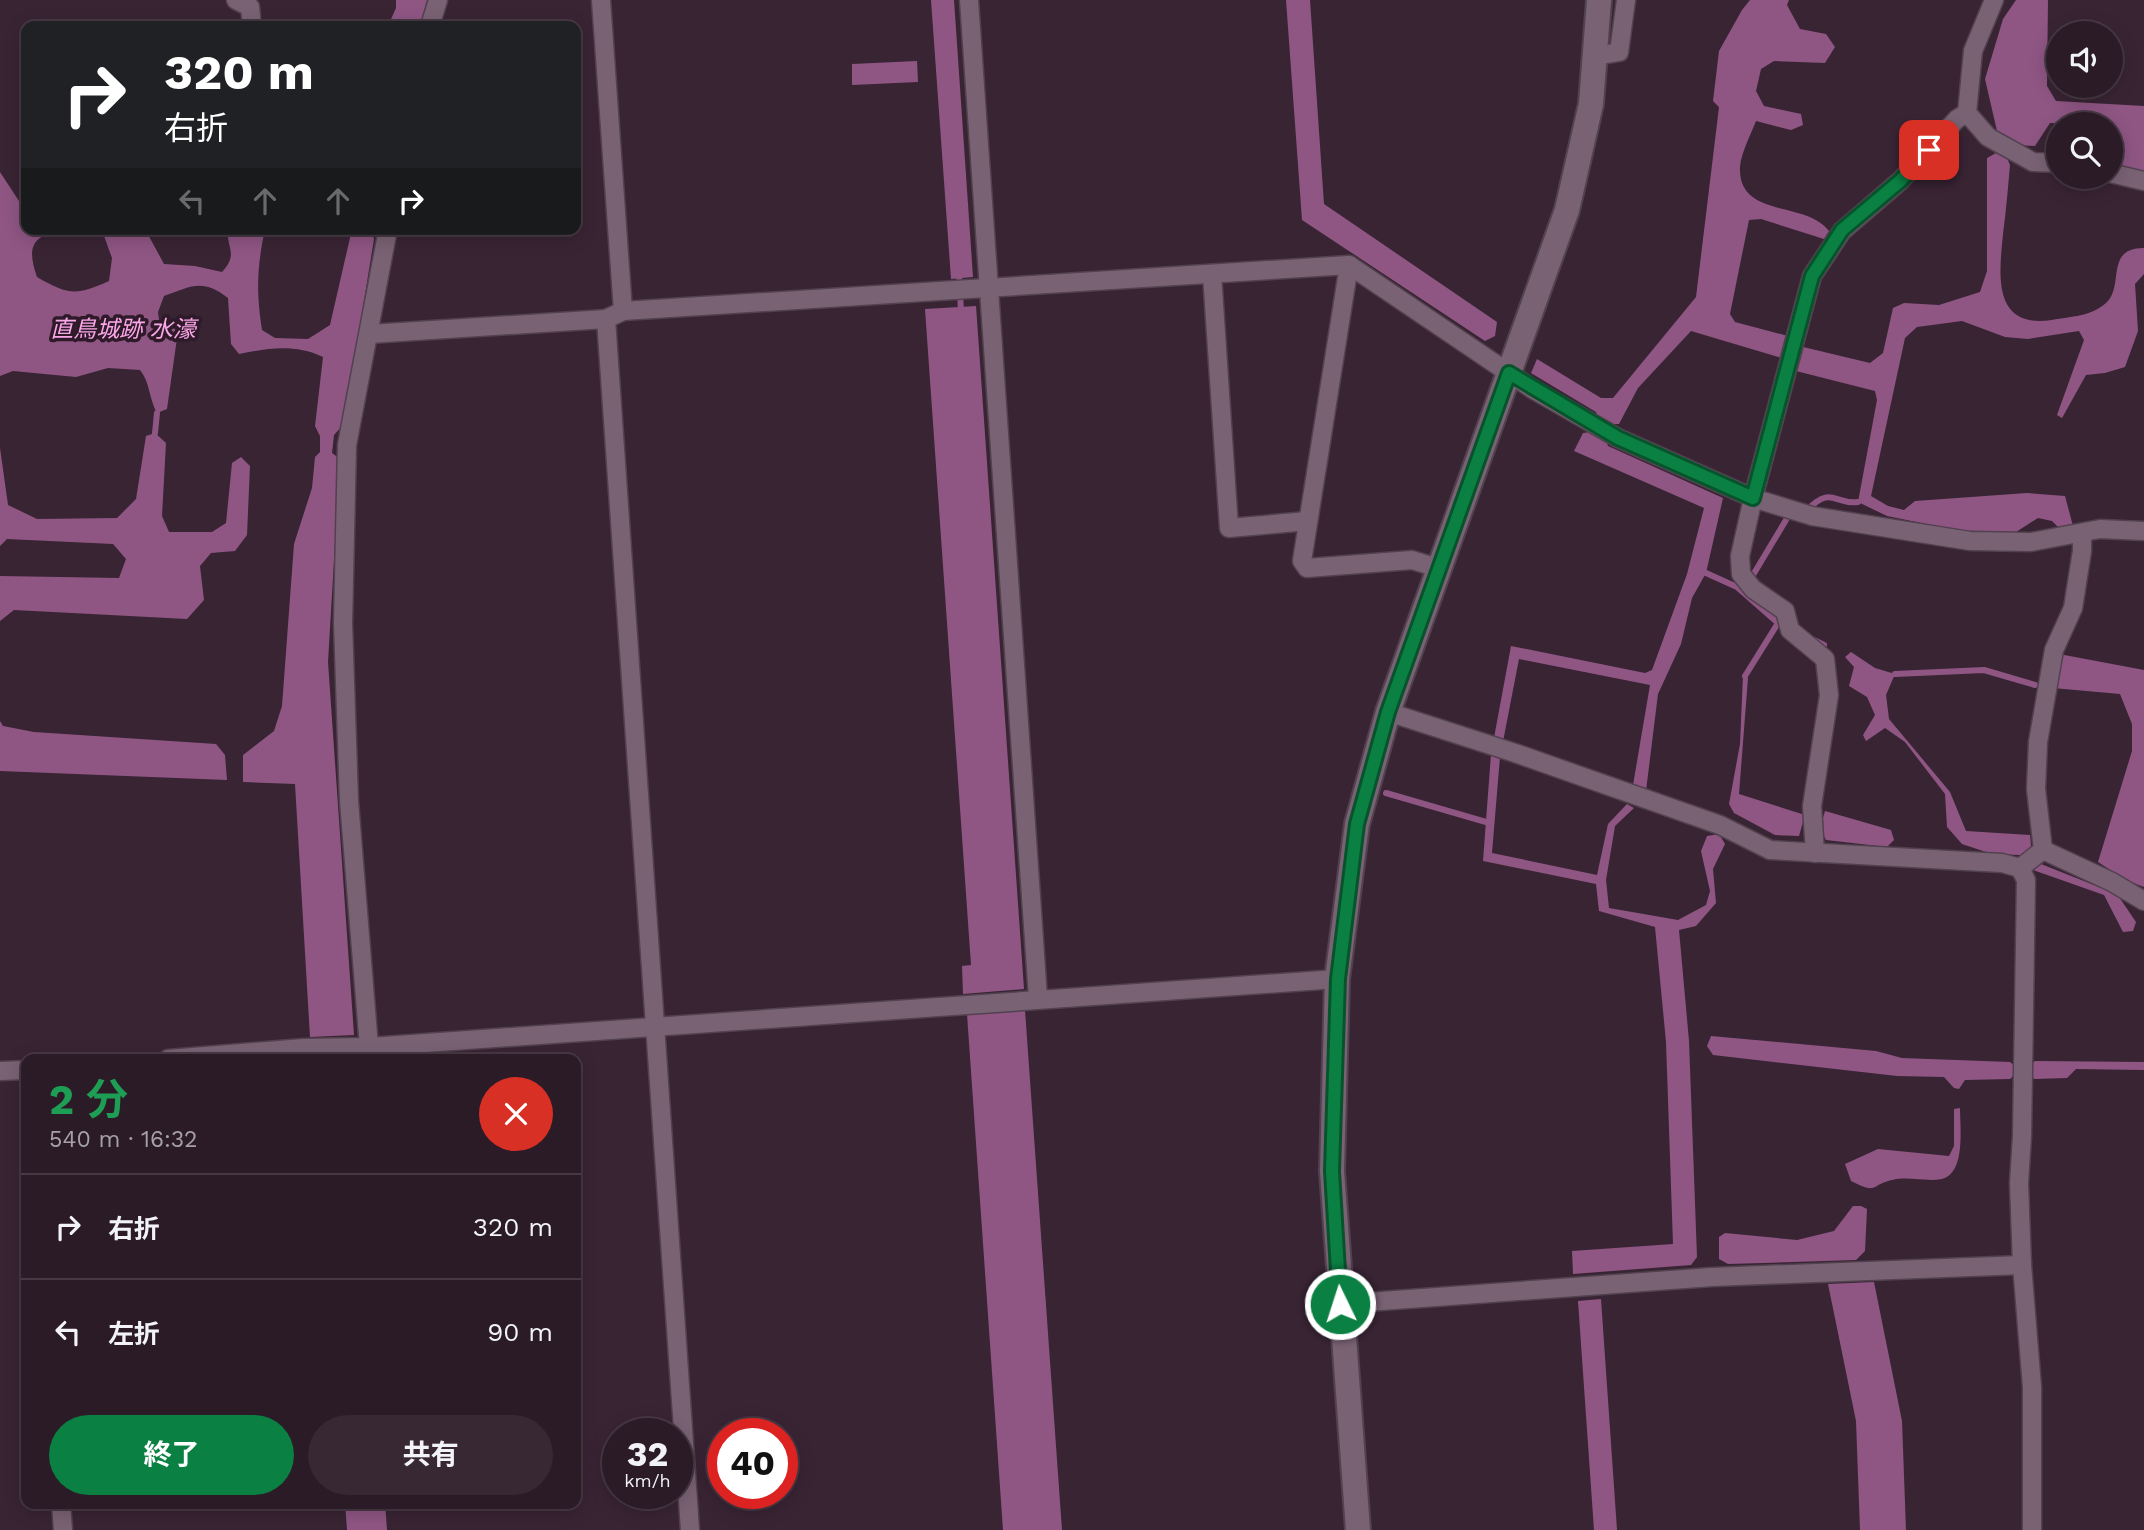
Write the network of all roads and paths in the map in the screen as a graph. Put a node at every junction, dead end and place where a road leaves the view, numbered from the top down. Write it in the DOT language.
graph roads {
  1 [pos="236,0"];
  2 [pos="438,0"];
  3 [pos="600,0"];
  4 [pos="969,0"];
  5 [pos="1599,0"];
  6 [pos="1626,0"];
  7 [pos="1994,0"];
  8 [pos="251,21"];
  9 [pos="432,21"];
  10 [pos="1596,56"];
  11 [pos="1967,113"];
  12 [pos="2046,163"];
  13 [pos="2123,176"];
  14 [pos="2144,181"];
  15 [pos="387,235"];
  16 [pos="1349,265"];
  17 [pos="1212,274"];
  18 [pos="989,288"];
  19 [pos="623,311"];
  20 [pos="606,319"];
  21 [pos="369,334"];
  22 [pos="1509,373"];
  23 [pos="1753,498"];
  24 [pos="1308,521"];
  25 [pos="2144,531"];
  26 [pos="2082,534"];
  27 [pos="1438,568"];
  28 [pos="1388,712"];
  29 [pos="1815,853"];
  30 [pos="2031,860"];
  31 [pos="2144,901"];
  32 [pos="1338,979"];
  33 [pos="1038,999"];
  34 [pos="655,1026"];
  35 [pos="369,1047"];
  36 [pos="230,1054"];
  37 [pos="21,1070"];
  38 [pos="0,1072"];
  39 [pos="2022,1265"];
  40 [pos="1340,1304"];
  41 [pos="61,1509"];
  42 [pos="63,1530"];
  43 [pos="690,1530"];
  44 [pos="1359,1530"];
  45 [pos="2032,1530"];
  1 -- 8 [label="street"];
  2 -- 9 [label="street"];
  3 -- 19 [label="street"];
  4 -- 18 [label="street"];
  5 -- 10 [label="street"];
  6 -- 10 [label="street"];
  7 -- 11 [label="street"];
  10 -- 22 [label="street"];
  11 -- 12 [label="street"];
  11 -- 23 [label="street"];
  13 -- 14 [label="street"];
  15 -- 21 [label="street"];
  16 -- 17 [label="street"];
  16 -- 22 [label="street"];
  16 -- 24 [label="street"];
  17 -- 18 [label="street"];
  17 -- 24 [label="street"];
  18 -- 19 [label="street"];
  18 -- 33 [label="street"];
  19 -- 20 [label="street"];
  20 -- 21 [label="street"];
  20 -- 34 [label="street"];
  21 -- 35 [label="street"];
  22 -- 23 [label="street"];
  22 -- 27 [label="street"];
  23 -- 26 [label="street"];
  23 -- 29 [label="street"];
  24 -- 27 [label="street"];
  25 -- 26 [label="street"];
  26 -- 30 [label="street"];
  27 -- 28 [label="street"];
  28 -- 29 [label="street"];
  28 -- 32 [label="street"];
  29 -- 30 [label="street"];
  30 -- 31 [label="street"];
  30 -- 39 [label="street"];
  32 -- 33 [label="street"];
  32 -- 40 [label="street"];
  33 -- 34 [label="street"];
  34 -- 35 [label="street"];
  34 -- 43 [label="street"];
  35 -- 36 [label="street"];
  37 -- 38 [label="street"];
  39 -- 40 [label="street"];
  39 -- 45 [label="street"];
  40 -- 44 [label="street"];
  41 -- 42 [label="street"];
}
